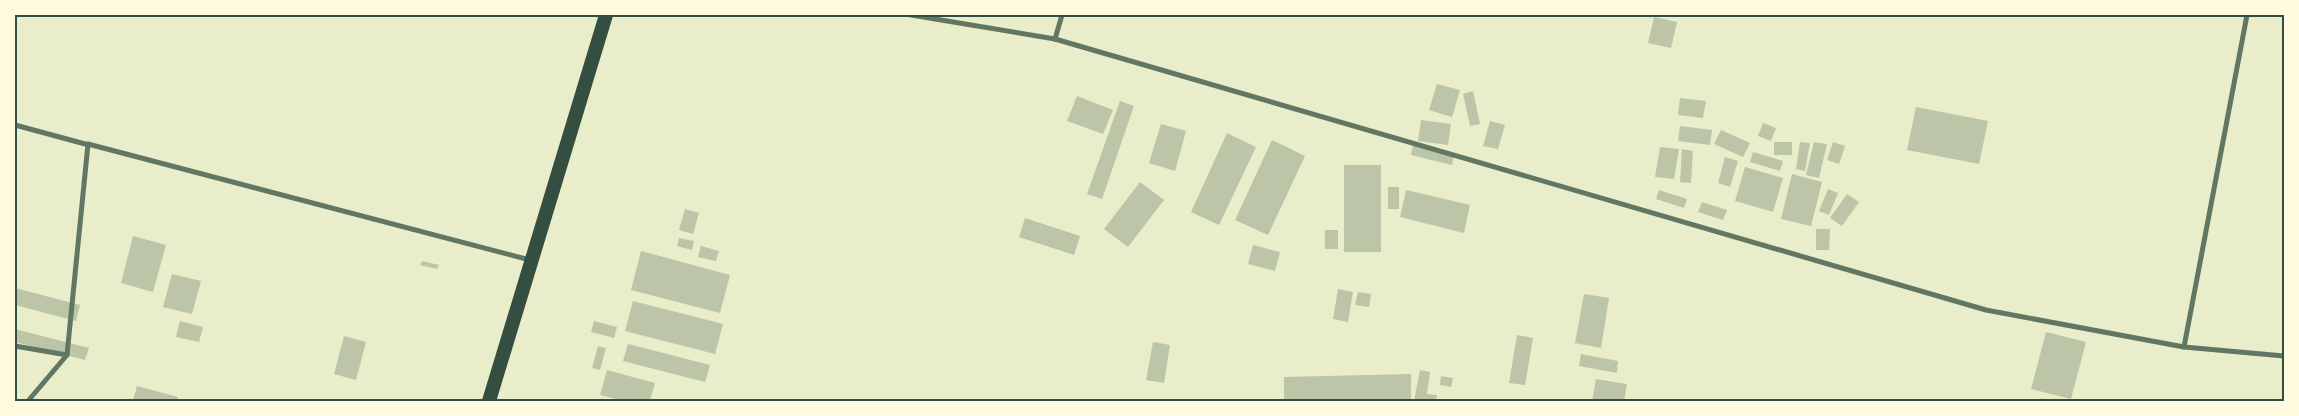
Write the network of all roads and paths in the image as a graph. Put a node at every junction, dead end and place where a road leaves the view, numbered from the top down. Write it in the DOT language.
graph roads {
  1 [pos="606,15"];
  2 [pos="911,15"];
  3 [pos="1062,15"];
  4 [pos="2247,15"];
  5 [pos="1055,39"];
  6 [pos="15,125"];
  7 [pos="162,163"];
  8 [pos="532,261"];
  9 [pos="15,346"];
  10 [pos="2184,347"];
  11 [pos="67,355"];
  12 [pos="2284,356"];
  13 [pos="28,401"];
  14 [pos="490,401"];
  1 -- 8 [label="highway"];
  2 -- 5 [label="street"];
  3 -- 5 [label="street"];
  4 -- 10 [label="street"];
  5 -- 10 [label="street"];
  6 -- 7 [label="street"];
  7 -- 8 [label="street"];
  7 -- 11 [label="street"];
  8 -- 14 [label="highway"];
  9 -- 11 [label="street"];
  10 -- 12 [label="street"];
  11 -- 13 [label="street"];
}
